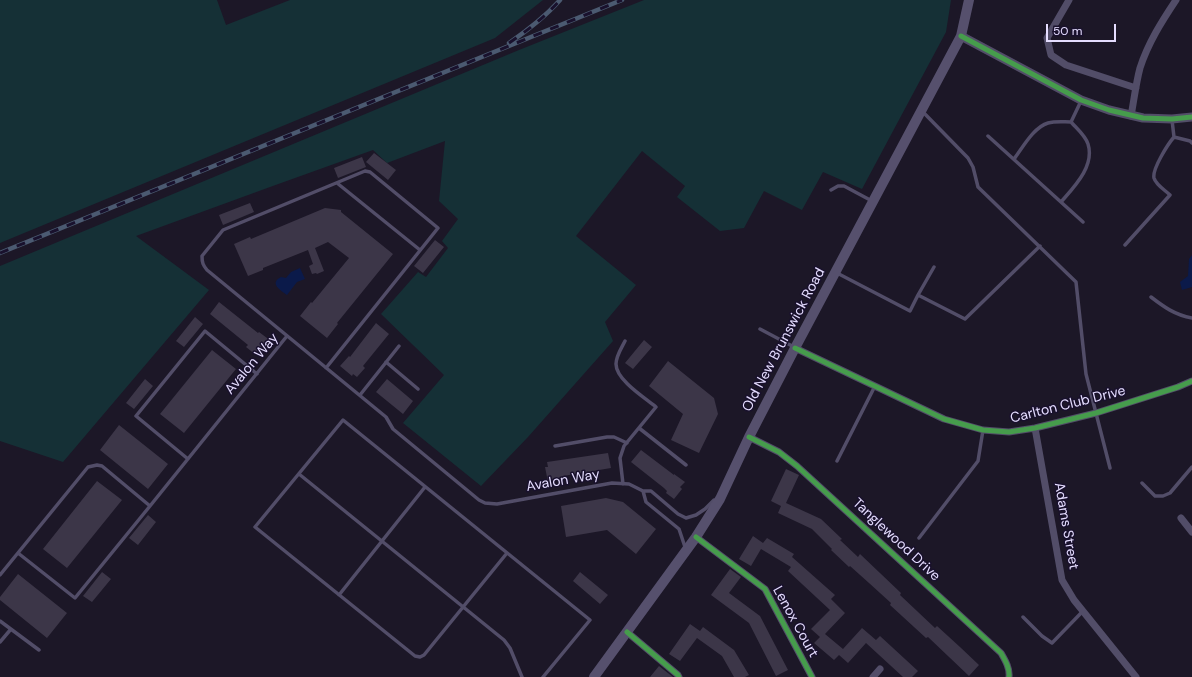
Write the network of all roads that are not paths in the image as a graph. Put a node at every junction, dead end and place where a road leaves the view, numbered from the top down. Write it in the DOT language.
graph roads {
  1 [pos="969,0"];
  2 [pos="1069,0"];
  3 [pos="1176,0"];
  4 [pos="961,36"];
  5 [pos="1136,88"];
  6 [pos="1082,100"];
  7 [pos="921,110"];
  8 [pos="1131,116"];
  9 [pos="1192,117"];
  10 [pos="1172,119"];
  11 [pos="1071,122"];
  12 [pos="988,136"];
  13 [pos="1174,137"];
  14 [pos="1192,143"];
  15 [pos="1014,159"];
  16 [pos="337,183"];
  17 [pos="832,190"];
  18 [pos="873,202"];
  19 [pos="1061,202"];
  20 [pos="1083,222"];
  21 [pos="1125,245"];
  22 [pos="1040,246"];
  23 [pos="420,250"];
  24 [pos="934,267"];
  25 [pos="836,273"];
  26 [pos="918,295"];
  27 [pos="1151,298"];
  28 [pos="1192,318"];
  29 [pos="760,329"];
  30 [pos="287,336"];
  31 [pos="626,341"];
  32 [pos="399,346"];
  33 [pos="795,348"];
  34 [pos="386,362"];
  35 [pos="326,368"];
  36 [pos="257,374"];
  37 [pos="1192,381"];
  38 [pos="875,386"];
  39 [pos="418,389"];
  40 [pos="360,396"];
  41 [pos="1096,413"];
  42 [pos="639,428"];
  43 [pos="1035,428"];
  44 [pos="983,430"];
  45 [pos="749,437"];
  46 [pos="627,444"];
  47 [pos="555,446"];
  48 [pos="188,459"];
  49 [pos="837,461"];
  50 [pos="686,465"];
  51 [pos="1192,467"];
  52 [pos="1110,468"];
  53 [pos="299,474"];
  54 [pos="1142,483"];
  55 [pos="623,484"];
  56 [pos="425,487"];
  57 [pos="724,491"];
  58 [pos="643,492"];
  59 [pos="150,506"];
  60 [pos="1181,518"];
  61 [pos="1192,532"];
  62 [pos="696,537"];
  63 [pos="919,538"];
  64 [pos="382,541"];
  65 [pos="686,551"];
  66 [pos="18,553"];
  67 [pos="506,553"];
  68 [pos="0,575"];
  69 [pos="339,595"];
  70 [pos="463,607"];
  71 [pos="1083,611"];
  72 [pos="1023,618"];
  73 [pos="0,621"];
  74 [pos="11,629"];
  75 [pos="627,632"];
  76 [pos="0,642"];
  77 [pos="39,650"];
  78 [pos="880,669"];
  79 [pos="522,677"];
  80 [pos="543,677"];
  81 [pos="594,677"];
  82 [pos="680,677"];
  83 [pos="812,677"];
  84 [pos="873,677"];
  85 [pos="1009,677"];
  86 [pos="1136,677"];
  1 -- 4 [label="main road, Old New Brunswick Road"];
  2 -- 5 [label="street"];
  3 -- 5 [label="street"];
  4 -- 6 [label="street"];
  4 -- 7 [label="main road, Old New Brunswick Road"];
  5 -- 8 [label="street"];
  6 -- 8 [label="street"];
  6 -- 11 [label="lane"];
  7 -- 18 [label="main road, Old New Brunswick Road"];
  7 -- 22 [label="lane"];
  8 -- 10 [label="street"];
  9 -- 10 [label="street"];
  10 -- 13 [label="lane"];
  11 -- 15 [label="lane"];
  11 -- 19 [label="lane"];
  12 -- 15 [label="lane"];
  13 -- 14 [label="lane"];
  13 -- 21 [label="lane"];
  15 -- 19 [label="lane"];
  16 -- 23 [label="lane"];
  16 -- 23 [label="lane"];
  16 -- 30 [label="lane"];
  17 -- 18 [label="lane"];
  18 -- 25 [label="main road, Old New Brunswick Road"];
  19 -- 20 [label="lane"];
  22 -- 26 [label="lane"];
  22 -- 41 [label="lane"];
  23 -- 35 [label="lane"];
  24 -- 26 [label="lane"];
  25 -- 26 [label="lane"];
  25 -- 33 [label="main road, Old New Brunswick Road"];
  27 -- 28 [label="lane"];
  29 -- 33 [label="lane"];
  30 -- 35 [label="lane, Avalon Way"];
  30 -- 36 [label="lane, Avalon Way"];
  31 -- 42 [label="lane"];
  32 -- 34 [label="lane"];
  33 -- 38 [label="street, Carlton Club Drive"];
  33 -- 45 [label="main road, Old New Brunswick Road"];
  34 -- 39 [label="lane"];
  34 -- 40 [label="lane"];
  35 -- 40 [label="lane, Avalon Way"];
  36 -- 48 [label="lane, Avalon Way"];
  36 -- 48 [label="lane"];
  37 -- 41 [label="street, Carlton Club Drive"];
  38 -- 44 [label="street, Carlton Club Drive"];
  38 -- 49 [label="lane"];
  40 -- 55 [label="lane, Avalon Way"];
  41 -- 43 [label="street, Carlton Club Drive"];
  41 -- 52 [label="lane"];
  42 -- 46 [label="lane"];
  42 -- 50 [label="lane"];
  43 -- 44 [label="street, Carlton Club Drive"];
  43 -- 71 [label="street, Adams Street"];
  44 -- 63 [label="lane"];
  45 -- 57 [label="main road, Old New Brunswick Road"];
  45 -- 85 [label="street, Tanglewood Drive"];
  46 -- 47 [label="lane"];
  46 -- 55 [label="lane"];
  48 -- 59 [label="lane, Avalon Way"];
  51 -- 54 [label="lane"];
  53 -- 56 [label="lane"];
  53 -- 64 [label="lane"];
  53 -- 69 [label="lane"];
  55 -- 58 [label="lane, Avalon Way"];
  56 -- 64 [label="lane"];
  56 -- 67 [label="lane"];
  57 -- 58 [label="lane, Avalon Way"];
  57 -- 62 [label="main road, Old New Brunswick Road"];
  58 -- 65 [label="lane"];
  59 -- 66 [label="lane"];
  59 -- 66 [label="lane, Avalon Way"];
  60 -- 61 [label="street"];
  62 -- 65 [label="main road, Old New Brunswick Road"];
  62 -- 83 [label="street, Lenox Court"];
  64 -- 69 [label="lane"];
  64 -- 70 [label="lane"];
  65 -- 75 [label="main road, Old New Brunswick Road"];
  66 -- 68 [label="lane"];
  67 -- 70 [label="lane"];
  67 -- 80 [label="lane"];
  69 -- 70 [label="lane"];
  70 -- 79 [label="lane"];
  71 -- 72 [label="lane"];
  71 -- 86 [label="street, Adams Street"];
  73 -- 74 [label="lane"];
  74 -- 76 [label="lane"];
  74 -- 77 [label="lane"];
  75 -- 81 [label="main road, Old New Brunswick Road"];
  75 -- 82 [label="street"];
  78 -- 84 [label="street"];
}
